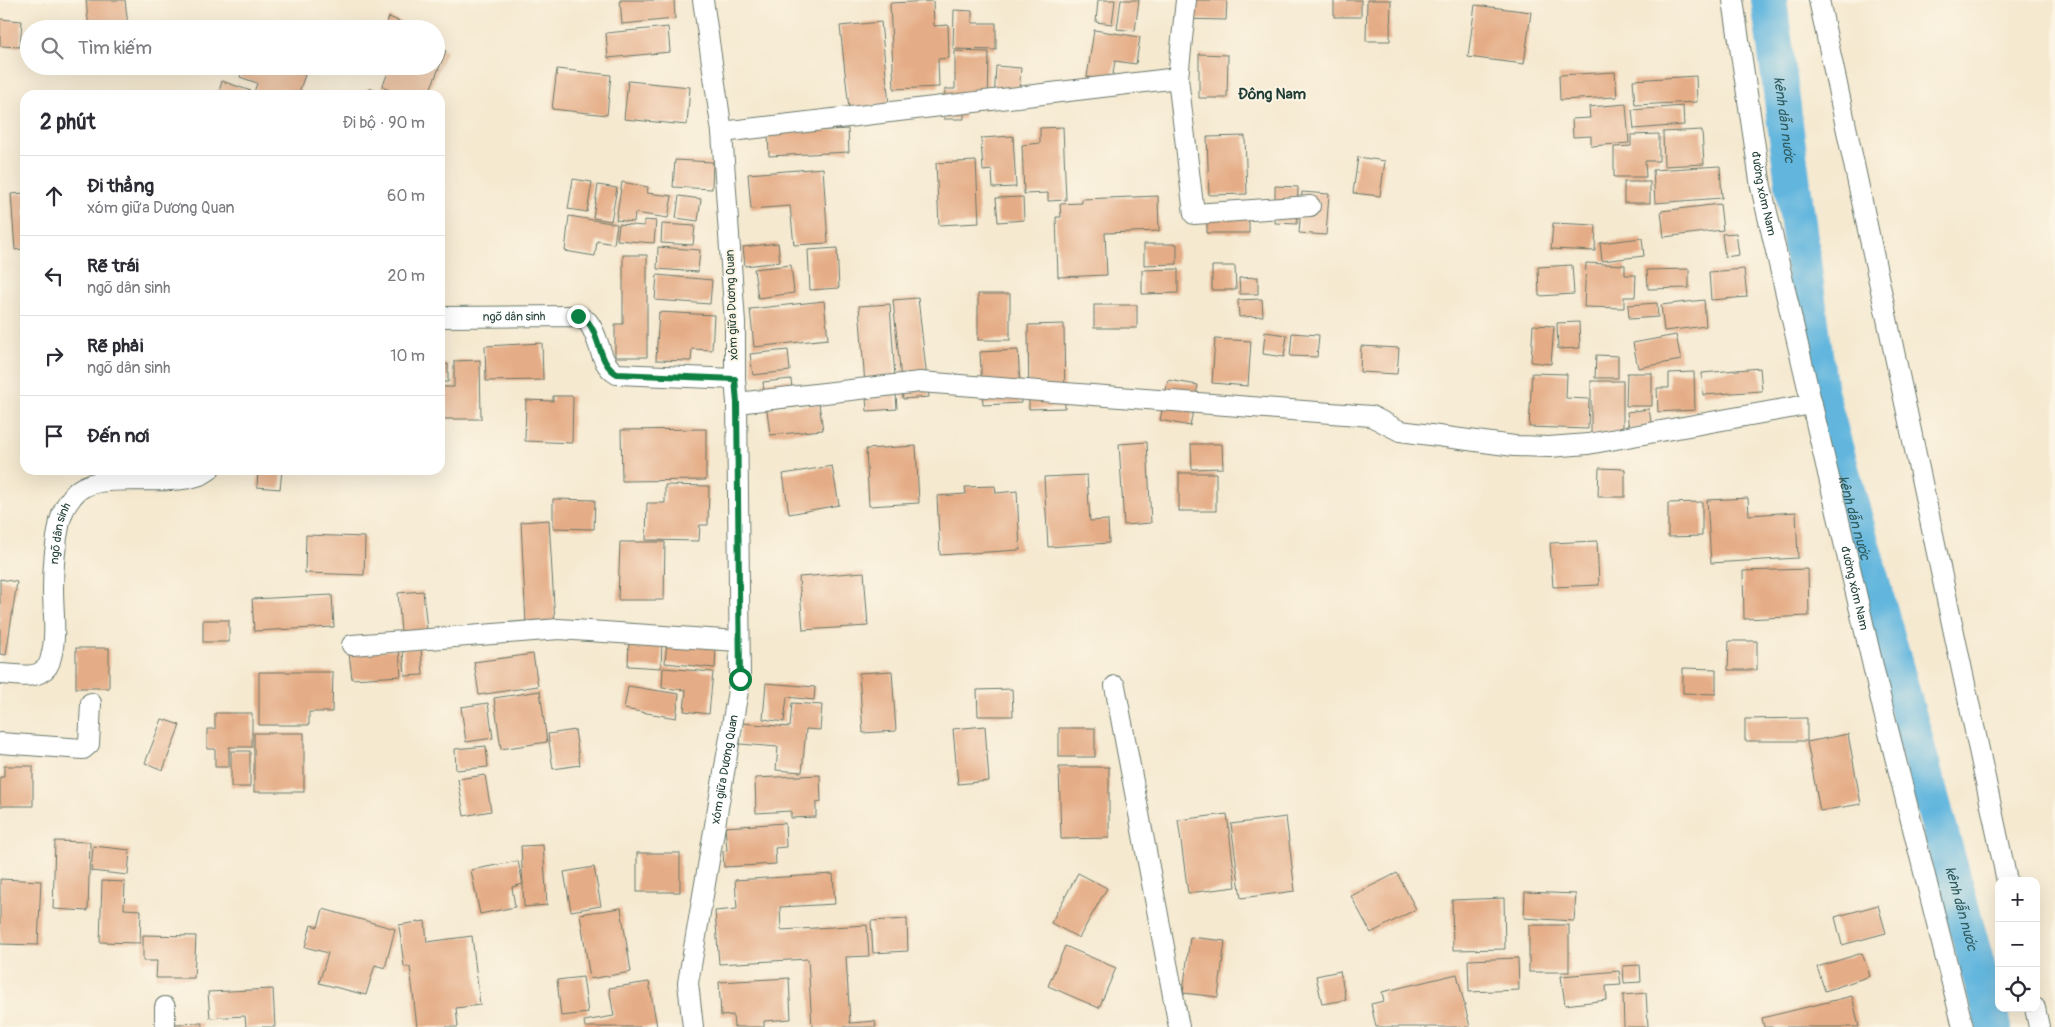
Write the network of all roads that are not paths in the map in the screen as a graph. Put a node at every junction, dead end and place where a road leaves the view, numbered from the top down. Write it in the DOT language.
graph roads {
  1 [pos="703,0"];
  2 [pos="1186,0"];
  3 [pos="1733,0"];
  4 [pos="1818,0"];
  5 [pos="1178,78"];
  6 [pos="722,132"];
  7 [pos="1310,206"];
  8 [pos="445,317"];
  9 [pos="735,379"];
  10 [pos="737,403"];
  11 [pos="1812,404"];
  12 [pos="199,475"];
  13 [pos="93,476"];
  14 [pos="738,641"];
  15 [pos="352,645"];
  16 [pos="0,674"];
  17 [pos="1115,686"];
  18 [pos="91,703"];
  19 [pos="0,743"];
  20 [pos="2006,877"];
  21 [pos="2036,1012"];
  22 [pos="693,1027"];
  23 [pos="1179,1027"];
  24 [pos="1963,1027"];
  25 [pos="2039,1027"];
  1 -- 6 [label="lane, xóm giữa Dương Quan"];
  2 -- 5 [label="lane"];
  3 -- 11 [label="lane, đường xóm Nam"];
  4 -- 20 [label="lane"];
  5 -- 6 [label="lane"];
  5 -- 7 [label="lane"];
  6 -- 9 [label="lane, xóm giữa Dương Quan"];
  8 -- 9 [label="lane, ngõ dân sinh"];
  9 -- 10 [label="lane, xóm giữa Dương Quan"];
  10 -- 11 [label="lane"];
  10 -- 14 [label="lane, xóm giữa Dương Quan"];
  11 -- 24 [label="lane, đường xóm Nam"];
  12 -- 13 [label="lane, ngõ dân sinh"];
  13 -- 16 [label="lane, ngõ dân sinh"];
  14 -- 15 [label="lane"];
  14 -- 22 [label="lane, xóm giữa Dương Quan"];
  17 -- 23 [label="lane"];
  18 -- 19 [label="lane"];
  21 -- 25 [label="lane"];
}
